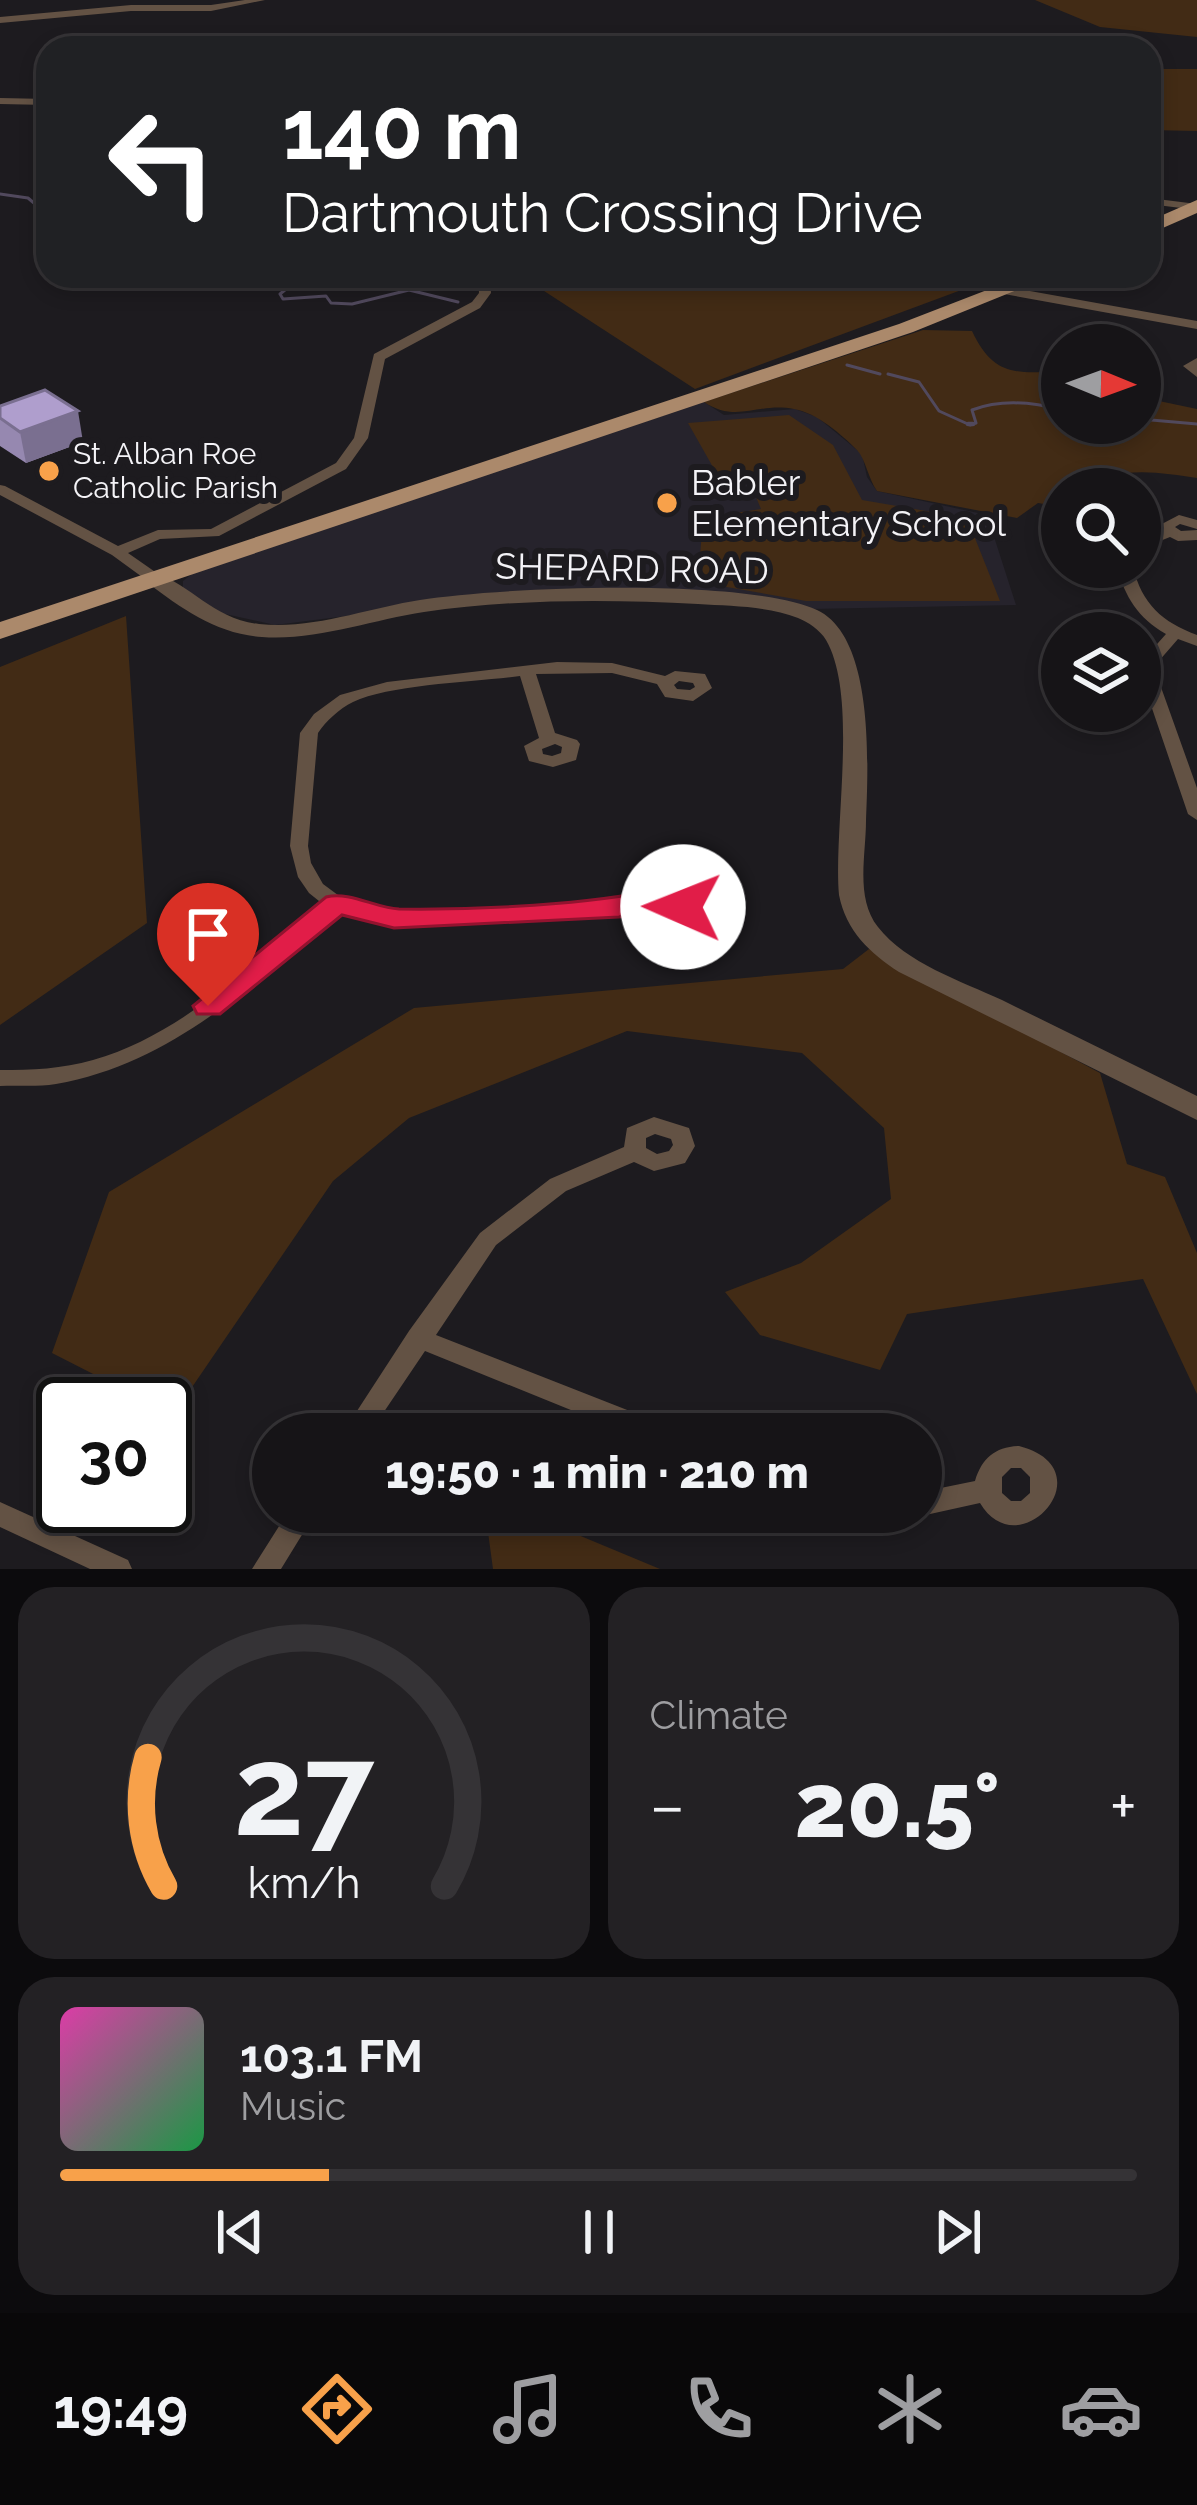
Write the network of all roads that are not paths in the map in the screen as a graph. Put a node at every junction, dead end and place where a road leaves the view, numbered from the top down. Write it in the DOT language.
graph roads {
  1 [pos="261,0"];
  2 [pos="0,20"];
  3 [pos="0,101"];
  4 [pos="36,102"];
  5 [pos="1161,203"];
  6 [pos="1196,207"];
  7 [pos="1161,223"];
  8 [pos="485,288"];
  9 [pos="1015,288"];
  10 [pos="1008,291"];
  11 [pos="1197,326"];
  12 [pos="1197,362"];
  13 [pos="1197,373"];
  14 [pos="0,489"];
  15 [pos="1197,524"];
  16 [pos="1169,532"];
  17 [pos="1161,535"];
  18 [pos="1197,535"];
  19 [pos="117,553"];
  20 [pos="155,579"];
  21 [pos="1132,588"];
  22 [pos="0,631"];
  23 [pos="1175,633"];
  24 [pos="1197,641"];
  25 [pos="527,671"];
  26 [pos="667,681"];
  27 [pos="548,738"];
  28 [pos="1197,814"];
  29 [pos="667,898"];
  30 [pos="337,904"];
  31 [pos="0,1078"];
  32 [pos="1197,1109"];
  33 [pos="635,1152"];
  34 [pos="418,1338"];
  35 [pos="369,1413"];
  36 [pos="606,1413"];
  37 [pos="987,1490"];
  38 [pos="942,1500"];
  39 [pos="0,1514"];
  40 [pos="289,1533"];
  41 [pos="118,1569"];
  42 [pos="266,1569"];
  1 -- 2 [label="street"];
  3 -- 4 [label="street"];
  5 -- 6 [label="street"];
  6 -- 7 [label="main road"];
  8 -- 19 [label="street"];
  9 -- 10 [label="main road"];
  10 -- 11 [label="street"];
  10 -- 20 [label="main road"];
  12 -- 13 [label="street"];
  14 -- 19 [label="street, SHEPARD ROAD"];
  15 -- 16 [label="street"];
  16 -- 17 [label="street"];
  16 -- 18 [label="street"];
  19 -- 20 [label="street, SHEPARD ROAD"];
  20 -- 22 [label="main road"];
  20 -- 32 [label="street, SHEPARD ROAD"];
  21 -- 23 [label="street"];
  23 -- 24 [label="street"];
  23 -- 28 [label="street"];
  25 -- 26 [label="street"];
  25 -- 27 [label="street"];
  25 -- 30 [label="street"];
  29 -- 30 [label="street"];
  30 -- 31 [label="street"];
  33 -- 34 [label="street"];
  34 -- 35 [label="street"];
  34 -- 36 [label="street"];
  37 -- 38 [label="street"];
  39 -- 41 [label="street"];
  40 -- 42 [label="street"];
}
